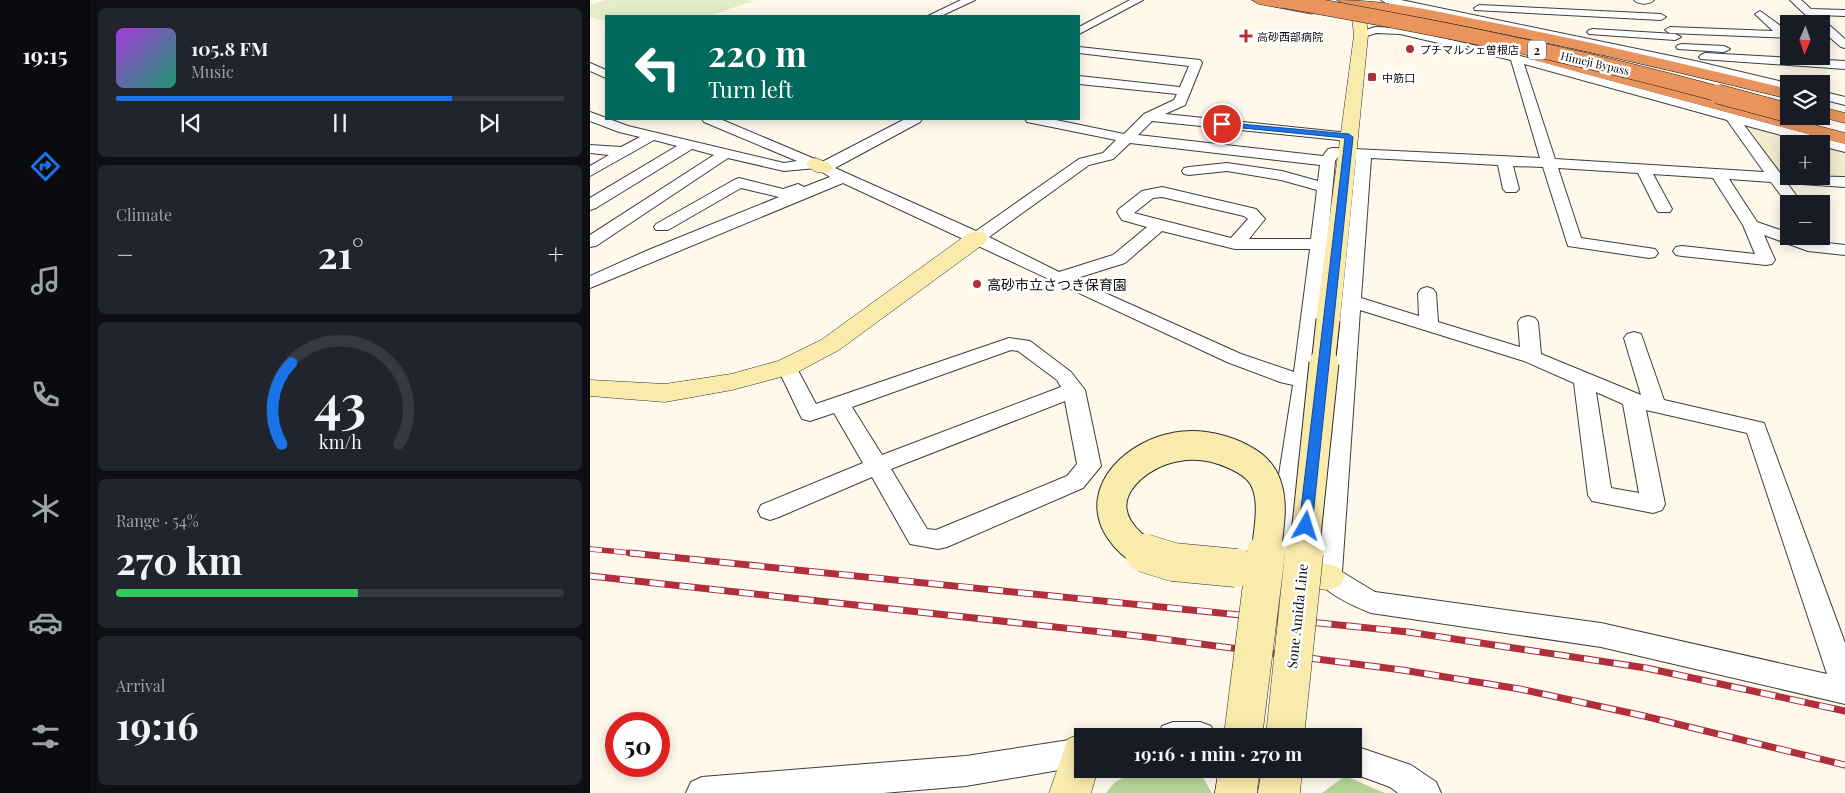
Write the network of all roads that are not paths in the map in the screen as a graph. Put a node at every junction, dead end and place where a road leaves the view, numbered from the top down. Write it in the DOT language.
graph roads {
  1 [pos="970,0"];
  2 [pos="1138,0"];
  3 [pos="1259,0"];
  4 [pos="1282,0"];
  5 [pos="1315,0"];
  6 [pos="1386,0"];
  7 [pos="1639,0"];
  8 [pos="1649,0"];
  9 [pos="1795,0"];
  10 [pos="1403,3"];
  11 [pos="1451,6"];
  12 [pos="1355,11"];
  13 [pos="1808,12"];
  14 [pos="1845,13"];
  15 [pos="1760,14"];
  16 [pos="937,15"];
  17 [pos="1811,15"];
  18 [pos="1661,17"];
  19 [pos="1830,28"];
  20 [pos="1845,28"];
  21 [pos="1080,30"];
  22 [pos="1403,30"];
  23 [pos="1780,30"];
  24 [pos="1542,32"];
  25 [pos="1672,33"];
  26 [pos="1830,33"];
  27 [pos="1780,35"];
  28 [pos="1841,41"];
  29 [pos="1460,42"];
  30 [pos="1619,46"];
  31 [pos="1080,50"];
  32 [pos="1780,52"];
  33 [pos="1830,53"];
  34 [pos="1845,54"];
  35 [pos="1689,56"];
  36 [pos="1516,58"];
  37 [pos="1845,65"];
  38 [pos="1081,82"];
  39 [pos="1780,84"];
  40 [pos="1185,91"];
  41 [pos="1780,92"];
  42 [pos="1830,97"];
  43 [pos="1780,101"];
  44 [pos="1845,101"];
  45 [pos="1830,104"];
  46 [pos="1845,108"];
  47 [pos="1780,111"];
  48 [pos="1830,114"];
  49 [pos="1730,115"];
  50 [pos="590,117"];
  51 [pos="1149,117"];
  52 [pos="1845,118"];
  53 [pos="711,120"];
  54 [pos="913,120"];
  55 [pos="1037,120"];
  56 [pos="645,121"];
  57 [pos="1830,123"];
  58 [pos="1845,127"];
  59 [pos="624,129"];
  60 [pos="651,136"];
  61 [pos="1125,138"];
  62 [pos="1845,139"];
  63 [pos="690,145"];
  64 [pos="1353,147"];
  65 [pos="1845,148"];
  66 [pos="590,149"];
  67 [pos="624,152"];
  68 [pos="726,153"];
  69 [pos="1504,160"];
  70 [pos="1328,161"];
  71 [pos="1548,163"];
  72 [pos="1227,167"];
  73 [pos="1643,169"];
  74 [pos="828,171"];
  75 [pos="1188,171"];
  76 [pos="590,172"];
  77 [pos="1718,174"];
  78 [pos="1775,177"];
  79 [pos="1845,182"];
  80 [pos="1326,187"];
  81 [pos="1511,189"];
  82 [pos="1788,195"];
  83 [pos="1191,198"];
  84 [pos="590,205"];
  85 [pos="1664,209"];
  86 [pos="1160,224"];
  87 [pos="1751,225"];
  88 [pos="662,227"];
  89 [pos="977,238"];
  90 [pos="590,242"];
  91 [pos="1236,244"];
  92 [pos="1320,244"];
  93 [pos="1845,250"];
  94 [pos="1682,251"];
  95 [pos="1648,252"];
  96 [pos="1058,278"];
  97 [pos="590,283"];
  98 [pos="1427,293"];
  99 [pos="1340,311"];
  100 [pos="1528,322"];
  101 [pos="1429,325"];
  102 [pos="1634,338"];
  103 [pos="1531,357"];
  104 [pos="787,367"];
  105 [pos="1304,379"];
  106 [pos="1584,379"];
  107 [pos="1344,383"];
  108 [pos="590,388"];
  109 [pos="1074,390"];
  110 [pos="1644,403"];
  111 [pos="840,404"];
  112 [pos="877,466"];
  113 [pos="770,512"];
  114 [pos="1264,571"];
  115 [pos="1264,571"];
  116 [pos="1264,571"];
  117 [pos="1264,571"];
  118 [pos="1277,572"];
  119 [pos="1328,578"];
  120 [pos="1845,684"];
  121 [pos="1845,691"];
  122 [pos="1244,728"];
  123 [pos="1286,728"];
  124 [pos="1074,753"];
  125 [pos="1362,763"];
  126 [pos="1074,778"];
  127 [pos="1238,778"];
  128 [pos="1281,778"];
  129 [pos="702,793"];
  130 [pos="1070,793"];
  131 [pos="1236,793"];
  132 [pos="1279,793"];
  133 [pos="1425,793"];
  1 -- 16 [label="street"];
  2 -- 21 [label="street"];
  3 -- 12 [label="highway"];
  4 -- 47 [label="highway, Himeji Bypass / 2, bridge"];
  5 -- 43 [label="highway, Himeji Bypass / 2"];
  6 -- 10 [label="street"];
  7 -- 8 [label="street"];
  8 -- 18 [label="street"];
  9 -- 13 [label="street"];
  10 -- 11 [label="street"];
  10 -- 12 [label="street"];
  11 -- 18 [label="street"];
  11 -- 24 [label="street"];
  12 -- 22 [label="highway"];
  12 -- 41 [label="highway"];
  12 -- 64 [label="main road, Sone Amida Line"];
  13 -- 14 [label="street"];
  13 -- 17 [label="street"];
  15 -- 23 [label="street"];
  18 -- 25 [label="street"];
  19 -- 20 [label="street"];
  22 -- 29 [label="highway"];
  22 -- 29 [label="street"];
  24 -- 25 [label="street"];
  24 -- 30 [label="street"];
  24 -- 35 [label="street"];
  25 -- 27 [label="street"];
  25 -- 35 [label="street"];
  26 -- 28 [label="street"];
  29 -- 36 [label="street"];
  29 -- 62 [label="highway"];
  31 -- 40 [label="street"];
  32 -- 35 [label="street"];
  33 -- 34 [label="street"];
  35 -- 37 [label="street"];
  35 -- 39 [label="street"];
  36 -- 49 [label="street"];
  36 -- 71 [label="street"];
  38 -- 40 [label="street"];
  40 -- 51 [label="street"];
  42 -- 44 [label="street"];
  45 -- 46 [label="highway"];
  48 -- 52 [label="highway"];
  49 -- 65 [label="street"];
  49 -- 78 [label="street"];
  50 -- 59 [label="street"];
  51 -- 61 [label="street"];
  51 -- 64 [label="street"];
  53 -- 74 [label="street"];
  54 -- 74 [label="street"];
  55 -- 61 [label="street"];
  56 -- 59 [label="street"];
  57 -- 58 [label="highway"];
  59 -- 60 [label="street"];
  60 -- 63 [label="street"];
  60 -- 67 [label="street"];
  61 -- 70 [label="street"];
  61 -- 89 [label="street"];
  63 -- 68 [label="street"];
  63 -- 84 [label="street"];
  64 -- 69 [label="street"];
  64 -- 70 [label="street"];
  64 -- 99 [label="street"];
  64 -- 99 [label="main road, Sone Amida Line"];
  66 -- 67 [label="street"];
  67 -- 76 [label="street"];
  68 -- 74 [label="street"];
  68 -- 90 [label="street"];
  69 -- 71 [label="street"];
  69 -- 81 [label="street"];
  70 -- 80 [label="street"];
  71 -- 73 [label="street"];
  71 -- 95 [label="street"];
  72 -- 75 [label="street"];
  72 -- 80 [label="street"];
  72 -- 83 [label="street"];
  73 -- 77 [label="street"];
  73 -- 85 [label="street"];
  74 -- 88 [label="street"];
  74 -- 89 [label="street"];
  74 -- 97 [label="street"];
  77 -- 78 [label="street"];
  77 -- 87 [label="street"];
  78 -- 79 [label="street"];
  78 -- 82 [label="street"];
  80 -- 92 [label="street"];
  83 -- 86 [label="street"];
  83 -- 91 [label="street"];
  86 -- 91 [label="street"];
  86 -- 96 [label="street"];
  87 -- 93 [label="street"];
  87 -- 94 [label="street"];
  89 -- 96 [label="street"];
  89 -- 104 [label="main road"];
  91 -- 92 [label="street"];
  92 -- 105 [label="street"];
  96 -- 105 [label="street"];
  98 -- 101 [label="street"];
  99 -- 101 [label="street"];
  99 -- 107 [label="street"];
  99 -- 123 [label="main road, Sone Amida Line, bridge"];
  100 -- 103 [label="street"];
  101 -- 103 [label="street"];
  102 -- 110 [label="street"];
  103 -- 106 [label="street"];
  104 -- 108 [label="main road"];
  104 -- 111 [label="street"];
  105 -- 107 [label="street"];
  105 -- 118 [label="street"];
  106 -- 110 [label="street"];
  106 -- 110 [label="street"];
  107 -- 119 [label="street"];
  109 -- 111 [label="street"];
  109 -- 112 [label="street"];
  109 -- 112 [label="street"];
  110 -- 120 [label="street"];
  111 -- 112 [label="street"];
  112 -- 113 [label="street"];
  114 -- 118 [label="main road, bridge"];
  115 -- 116 [label="main road, bridge"];
  117 -- 122 [label="main road, bridge"];
  118 -- 119 [label="main road"];
  119 -- 121 [label="street"];
  124 -- 129 [label="street"];
  125 -- 133 [label="street"];
  126 -- 130 [label="main road"];
  127 -- 131 [label="main road"];
  128 -- 132 [label="main road"];
}
